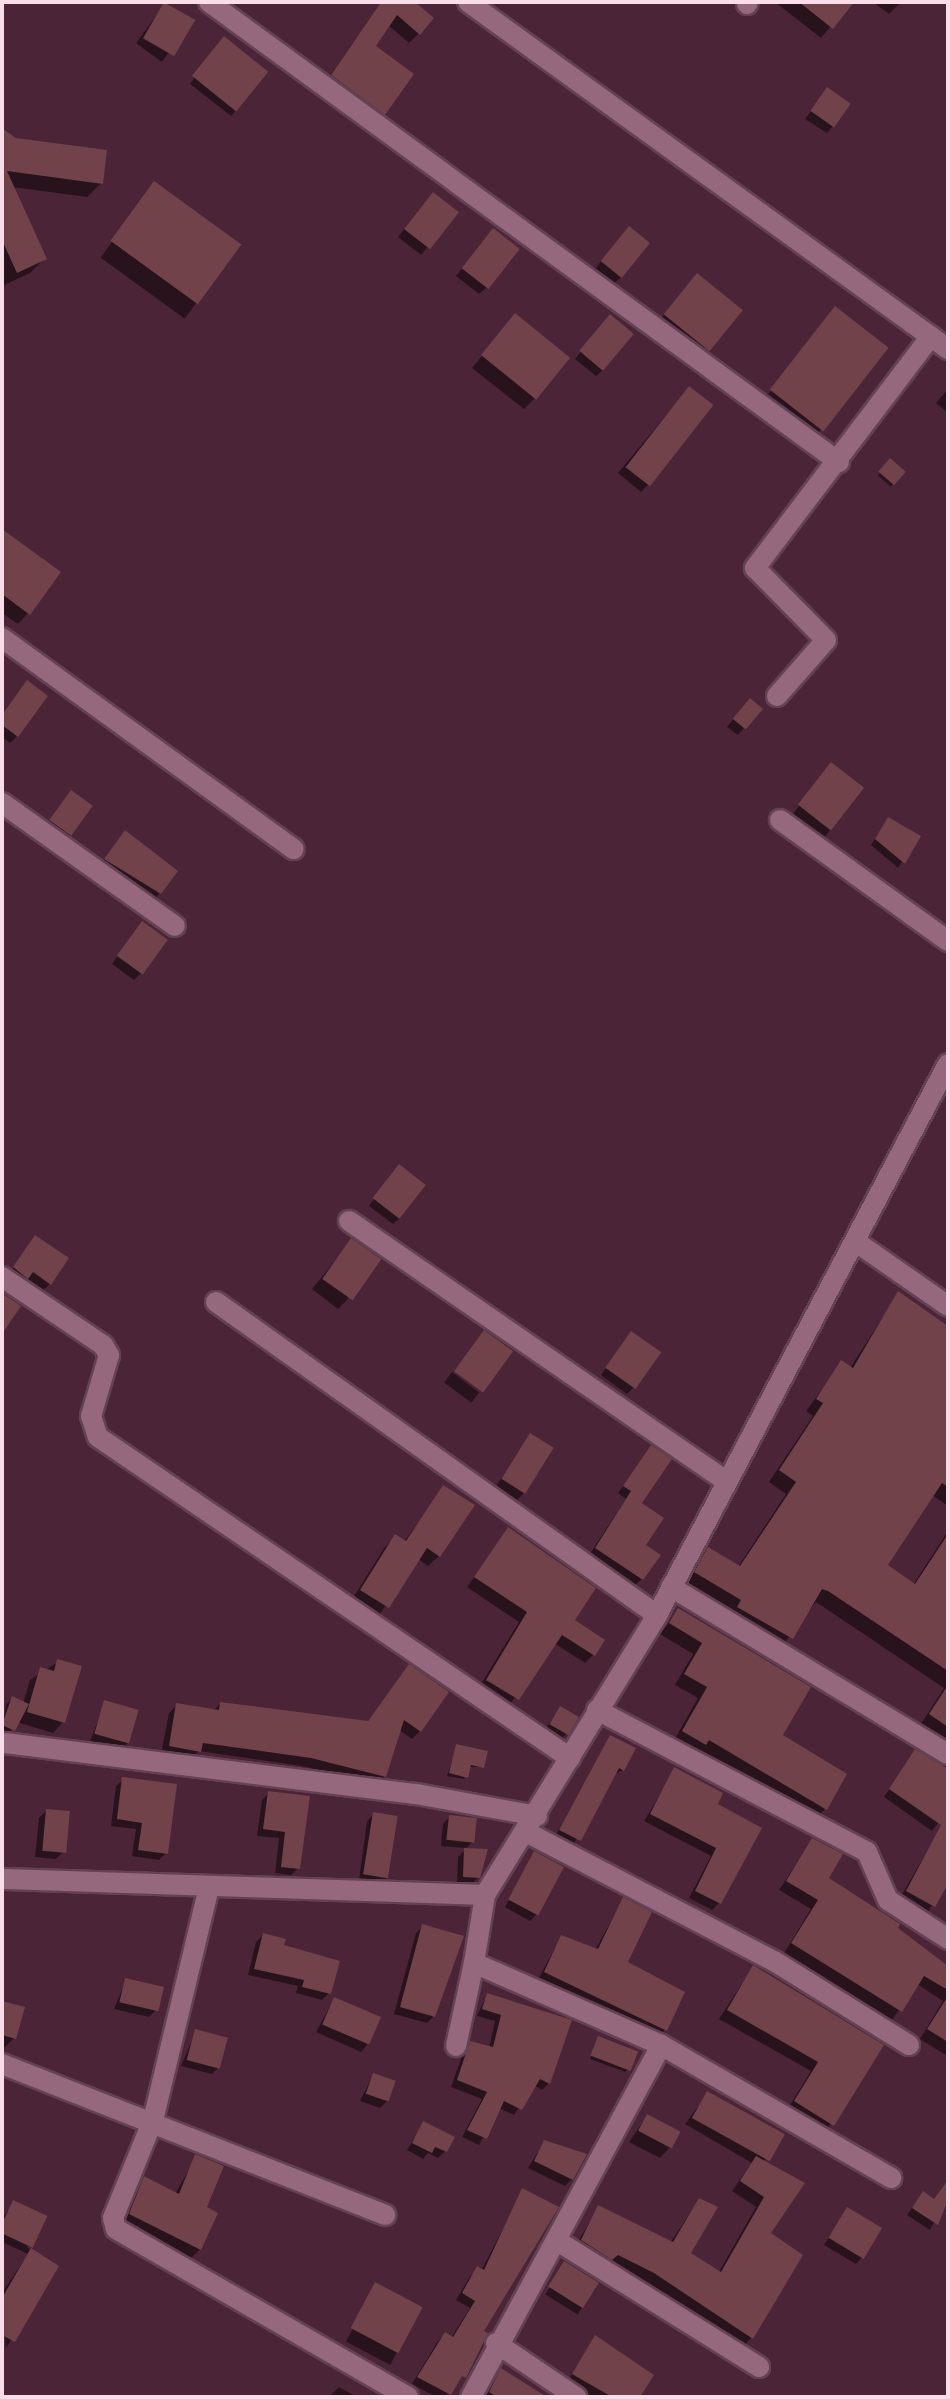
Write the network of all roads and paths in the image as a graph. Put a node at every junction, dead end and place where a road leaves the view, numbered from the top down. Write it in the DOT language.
graph roads {
  1 [pos="209,2"];
  2 [pos="468,2"];
  3 [pos="931,336"];
  4 [pos="948,349"];
  5 [pos="839,462"];
  6 [pos="2,638"];
  7 [pos="777,696"];
  8 [pos="2,803"];
  9 [pos="780,820"];
  10 [pos="294,849"];
  11 [pos="175,926"];
  12 [pos="948,941"];
  13 [pos="948,1064"];
  14 [pos="349,1221"];
  15 [pos="856,1242"];
  16 [pos="2,1277"];
  17 [pos="216,1302"];
  18 [pos="948,1306"];
  19 [pos="727,1482"];
  20 [pos="671,1587"];
  21 [pos="657,1615"];
  22 [pos="597,1710"];
  23 [pos="5,1743"];
  24 [pos="948,1754"];
  25 [pos="570,1758"];
  26 [pos="532,1824"];
  27 [pos="2,1879"];
  28 [pos="209,1887"];
  29 [pos="485,1895"];
  30 [pos="948,1938"];
  31 [pos="474,1963"];
  32 [pos="661,2045"];
  33 [pos="909,2045"];
  34 [pos="456,2046"];
  35 [pos="2,2064"];
  36 [pos="153,2120"];
  37 [pos="891,2178"];
  38 [pos="385,2215"];
  39 [pos="559,2242"];
  40 [pos="496,2343"];
  41 [pos="759,2367"];
  42 [pos="408,2397"];
  43 [pos="471,2397"];
  44 [pos="576,2397"];
  1 -- 5 [label="street"];
  2 -- 3 [label="street"];
  3 -- 4 [label="street"];
  3 -- 5 [label="street"];
  5 -- 7 [label="street"];
  6 -- 10 [label="street"];
  8 -- 11 [label="street"];
  9 -- 12 [label="street"];
  13 -- 15 [label="street"];
  14 -- 19 [label="street"];
  15 -- 18 [label="street"];
  15 -- 19 [label="street"];
  16 -- 25 [label="street"];
  17 -- 21 [label="street"];
  19 -- 20 [label="street"];
  20 -- 21 [label="street"];
  20 -- 24 [label="street"];
  21 -- 22 [label="street"];
  22 -- 25 [label="street"];
  22 -- 30 [label="street"];
  23 -- 26 [label="street"];
  25 -- 26 [label="street"];
  26 -- 29 [label="street"];
  26 -- 33 [label="street"];
  27 -- 28 [label="street"];
  28 -- 29 [label="street"];
  28 -- 36 [label="street"];
  29 -- 31 [label="street"];
  31 -- 32 [label="street"];
  31 -- 34 [label="street"];
  32 -- 37 [label="street"];
  32 -- 39 [label="street"];
  35 -- 36 [label="street"];
  36 -- 38 [label="street"];
  36 -- 42 [label="street"];
  39 -- 40 [label="street"];
  39 -- 41 [label="street"];
  40 -- 43 [label="street"];
  40 -- 44 [label="street"];
}
